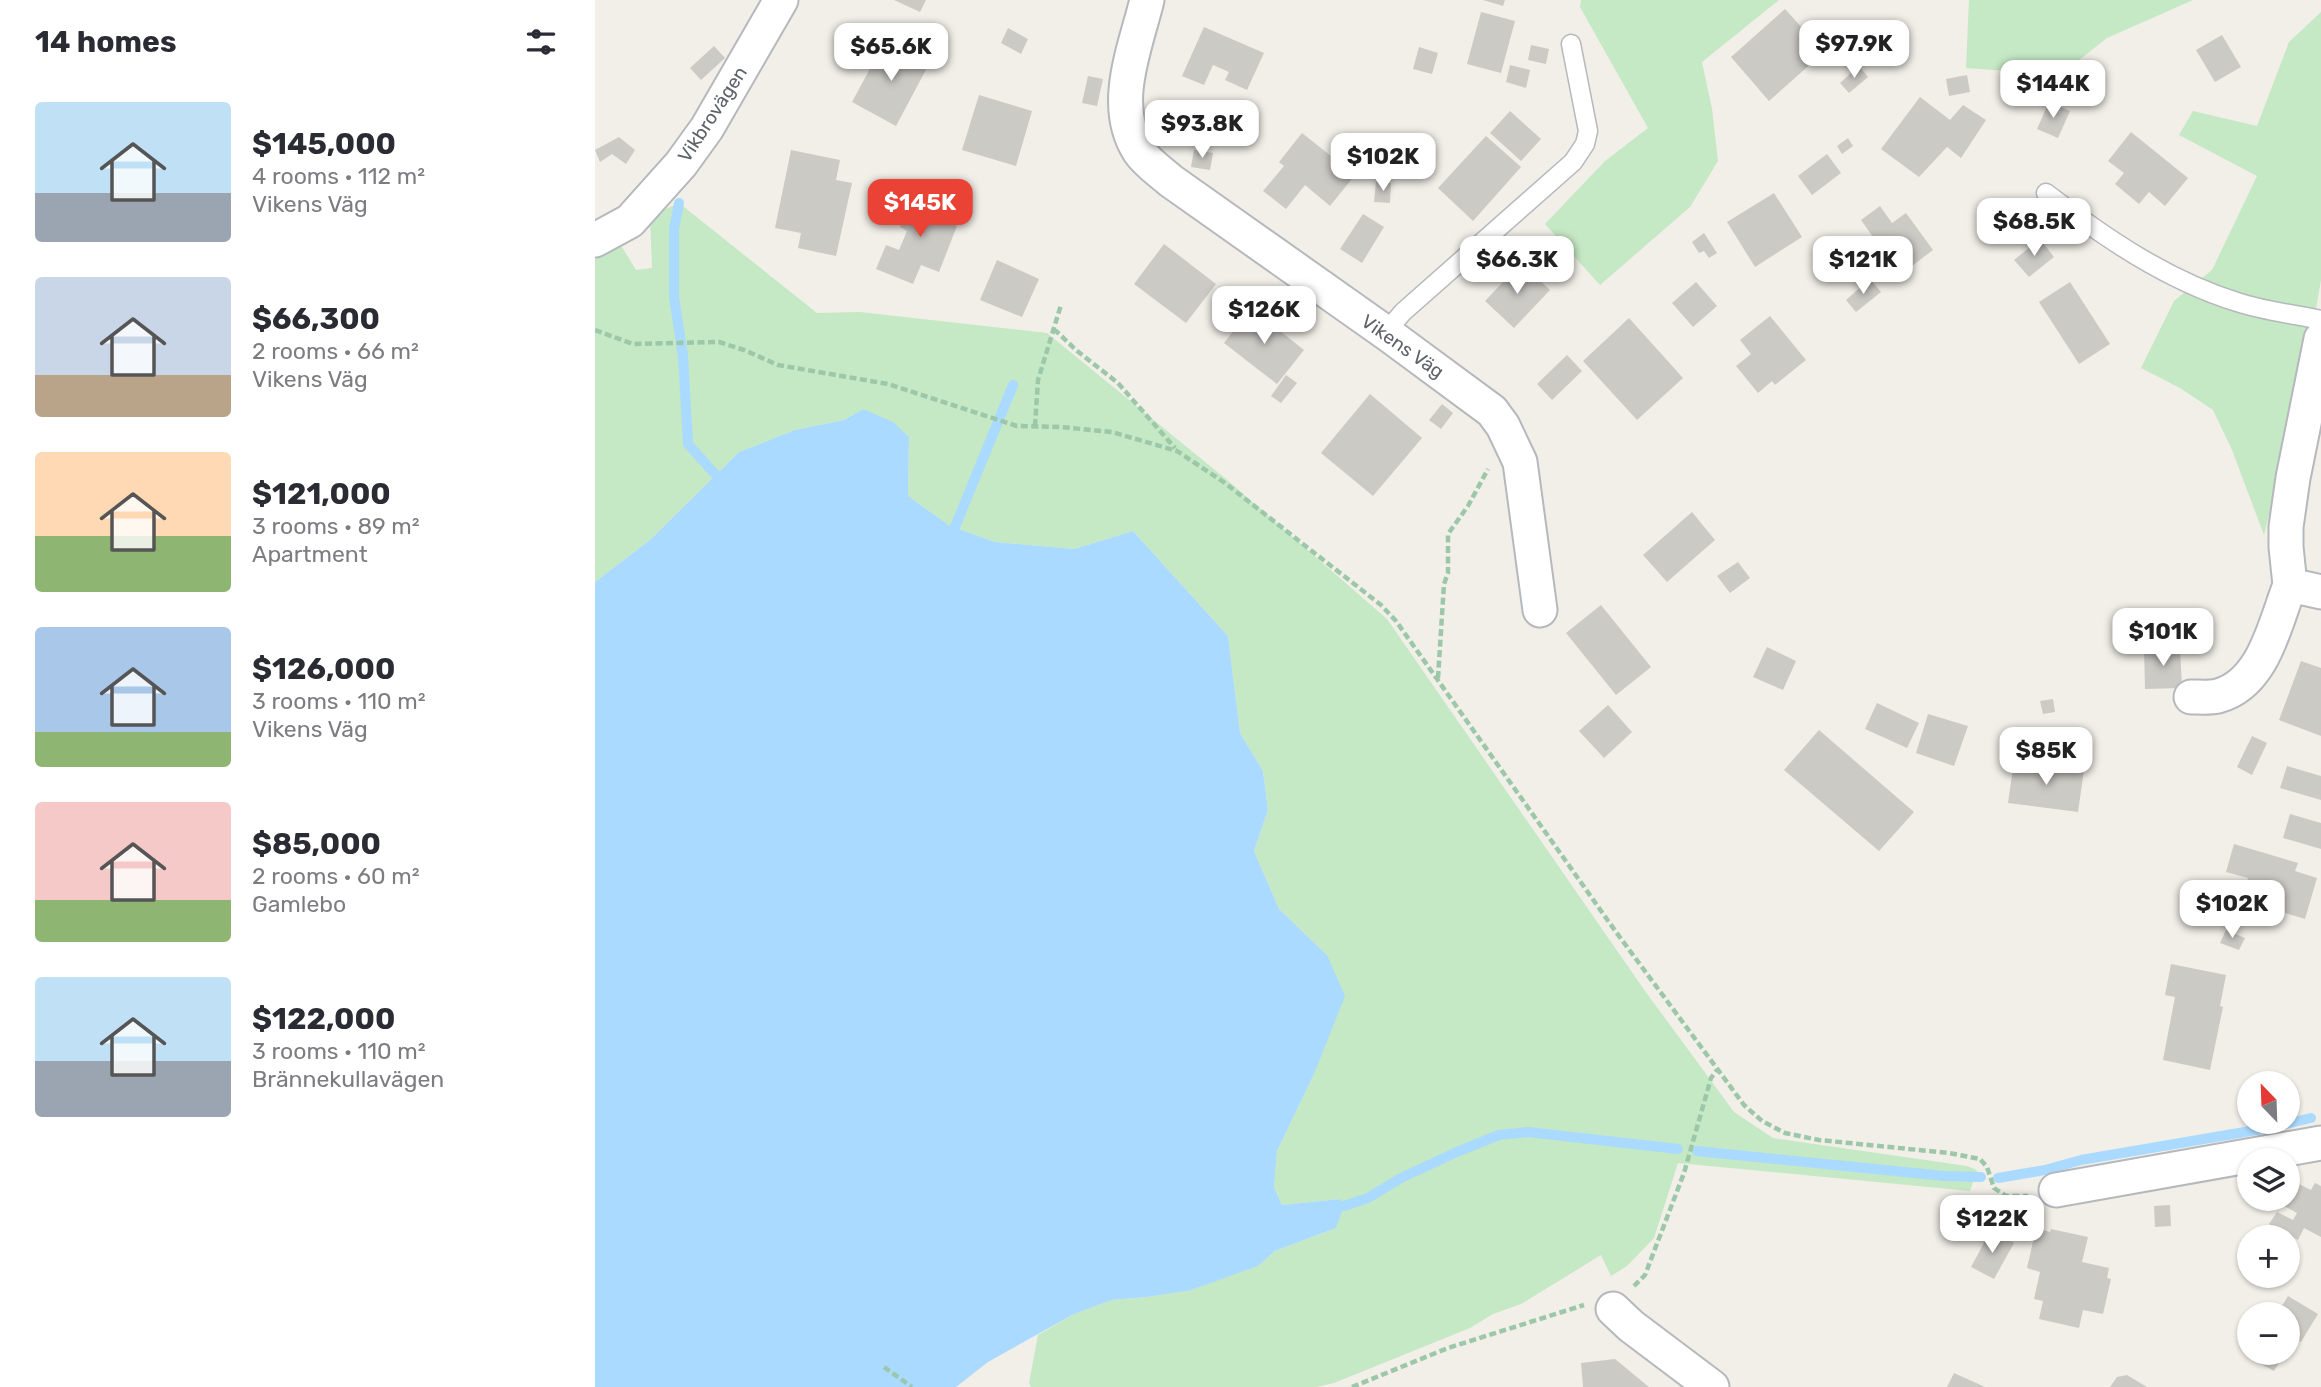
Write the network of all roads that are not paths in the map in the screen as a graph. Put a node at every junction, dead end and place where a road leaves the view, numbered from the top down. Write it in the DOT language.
graph roads {
  1 [pos="781,0"];
  2 [pos="1147,0"];
  3 [pos="1571,44"];
  4 [pos="2046,193"];
  5 [pos="595,240"];
  6 [pos="2321,320"];
  7 [pos="1385,333"];
  8 [pos="2321,338"];
  9 [pos="2306,589"];
  10 [pos="1540,610"];
  11 [pos="2190,697"];
  12 [pos="2321,1143"];
  13 [pos="2056,1191"];
  14 [pos="1613,1308"];
  15 [pos="1711,1387"];
  1 -- 5 [label="street, Vikbrovägen"];
  2 -- 7 [label="street, Vikens Väg"];
  3 -- 7 [label="lane"];
  4 -- 6 [label="lane"];
  7 -- 10 [label="street, Vikens Väg"];
  8 -- 9 [label="street"];
  9 -- 11 [label="street"];
  12 -- 13 [label="street"];
  14 -- 15 [label="street"];
}
